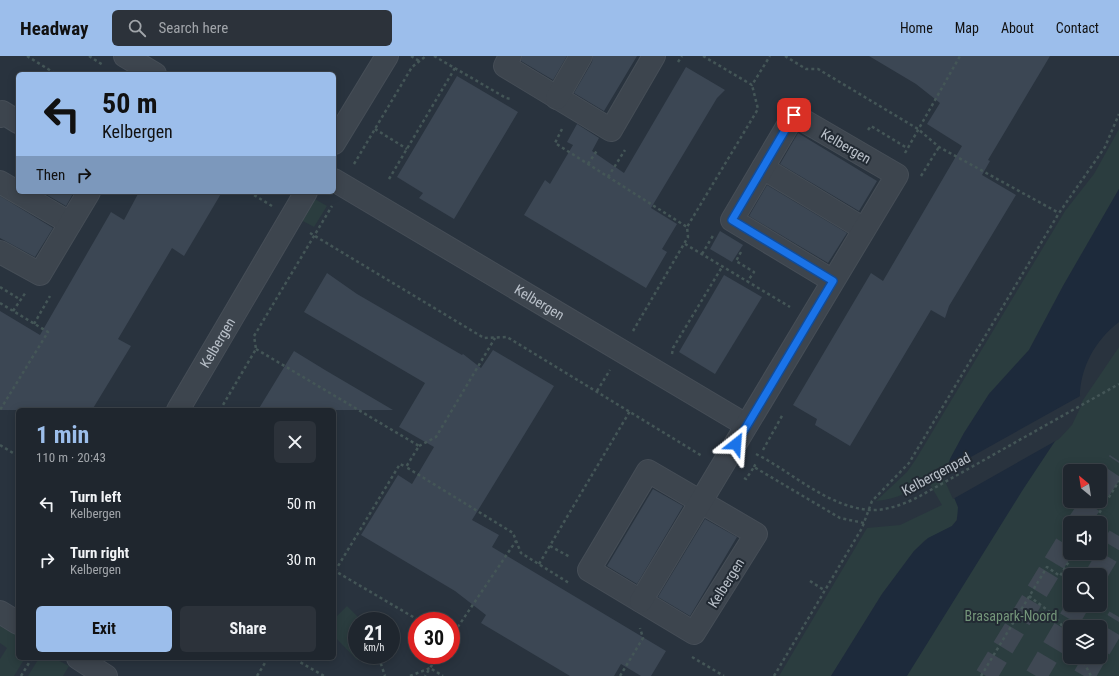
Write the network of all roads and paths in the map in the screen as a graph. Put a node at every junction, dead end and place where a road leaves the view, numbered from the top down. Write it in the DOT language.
graph roads {
  1 [pos="27,56"];
  2 [pos="125,56"];
  3 [pos="386,56"];
  4 [pos="411,56"];
  5 [pos="426,56"];
  6 [pos="434,56"];
  7 [pos="510,56"];
  8 [pos="581,56"];
  9 [pos="654,56"];
  10 [pos="703,56"];
  11 [pos="770,56"];
  12 [pos="785,56"];
  13 [pos="960,56"];
  14 [pos="419,61"];
  15 [pos="455,68"];
  16 [pos="53,72"];
  17 [pos="152,72"];
  18 [pos="752,86"];
  19 [pos="557,98"];
  20 [pos="515,100"];
  21 [pos="1119,114"];
  22 [pos="0,116"];
  23 [pos="16,121"];
  24 [pos="556,126"];
  25 [pos="375,129"];
  26 [pos="918,129"];
  27 [pos="866,135"];
  28 [pos="336,140"];
  29 [pos="598,147"];
  30 [pos="907,148"];
  31 [pos="407,149"];
  32 [pos="904,154"];
  33 [pos="588,164"];
  34 [pos="763,168"];
  35 [pos="389,179"];
  36 [pos="0,182"];
  37 [pos="338,182"];
  38 [pos="16,191"];
  39 [pos="20,194"];
  40 [pos="88,194"];
  41 [pos="252,194"];
  42 [pos="305,194"];
  43 [pos="333,194"];
  44 [pos="1059,213"];
  45 [pos="290,218"];
  46 [pos="70,223"];
  47 [pos="687,227"];
  48 [pos="864,229"];
  49 [pos="314,237"];
  50 [pos="711,239"];
  51 [pos="684,244"];
  52 [pos="742,251"];
  53 [pos="0,252"];
  54 [pos="702,254"];
  55 [pos="722,267"];
  56 [pos="833,281"];
  57 [pos="748,282"];
  58 [pos="0,287"];
  59 [pos="24,295"];
  60 [pos="21,300"];
  61 [pos="0,303"];
  62 [pos="795,310"];
  63 [pos="13,311"];
  64 [pos="495,338"];
  65 [pos="256,349"];
  66 [pos="621,351"];
  67 [pos="664,376"];
  68 [pos="1119,384"];
  69 [pos="597,391"];
  70 [pos="179,408"];
  71 [pos="221,408"];
  72 [pos="0,410"];
  73 [pos="630,411"];
  74 [pos="741,434"];
  75 [pos="0,445"];
  76 [pos="419,446"];
  77 [pos="16,455"];
  78 [pos="756,463"];
  79 [pos="721,466"];
  80 [pos="406,467"];
  81 [pos="754,468"];
  82 [pos="1119,481"];
  83 [pos="701,500"];
  84 [pos="870,510"];
  85 [pos="1097,516"];
  86 [pos="864,523"];
  87 [pos="516,540"];
  88 [pos="550,546"];
  89 [pos="568,556"];
  90 [pos="1070,560"];
  91 [pos="538,564"];
  92 [pos="336,570"];
  93 [pos="336,573"];
  94 [pos="810,581"];
  95 [pos="572,585"];
  96 [pos="824,590"];
  97 [pos="1029,596"];
  98 [pos="641,601"];
  99 [pos="0,612"];
  100 [pos="408,614"];
  101 [pos="16,622"];
  102 [pos="460,624"];
  103 [pos="633,624"];
  104 [pos="1063,627"];
  105 [pos="640,628"];
  106 [pos="644,628"];
  107 [pos="31,660"];
  108 [pos="81,660"];
  109 [pos="267,660"];
  110 [pos="298,660"];
  111 [pos="381,664"];
  112 [pos="433,664"];
  113 [pos="1085,664"];
  114 [pos="430,668"];
  115 [pos="20,676"];
  116 [pos="106,676"];
  117 [pos="257,676"];
  118 [pos="324,676"];
  119 [pos="385,676"];
  120 [pos="410,676"];
  121 [pos="425,676"];
  122 [pos="443,676"];
  123 [pos="620,676"];
  124 [pos="774,676"];
  125 [pos="981,676"];
  126 [pos="1091,676"];
  1 -- 16 [label="path"];
  2 -- 17 [label="street"];
  3 -- 28 [label="street"];
  4 -- 14 [label="path"];
  5 -- 14 [label="path"];
  6 -- 15 [label="path"];
  7 -- 19 [label="street"];
  8 -- 19 [label="street"];
  9 -- 19 [label="street"];
  10 -- 18 [label="path"];
  11 -- 18 [label="path"];
  12 -- 26 [label="path"];
  13 -- 26 [label="path"];
  14 -- 25 [label="path"];
  15 -- 20 [label="path"];
  15 -- 31 [label="path"];
  18 -- 47 [label="path"];
  21 -- 44 [label="path"];
  22 -- 23 [label="street"];
  24 -- 33 [label="path"];
  25 -- 31 [label="path"];
  25 -- 37 [label="path"];
  26 -- 30 [label="path"];
  26 -- 44 [label="path"];
  27 -- 30 [label="path"];
  29 -- 33 [label="path"];
  30 -- 32 [label="path"];
  31 -- 35 [label="path"];
  33 -- 47 [label="path"];
  34 -- 48 [label="street"];
  34 -- 48 [label="street, Kelbergen"];
  34 -- 56 [label="street, Kelbergen"];
  36 -- 38 [label="street"];
  37 -- 66 [label="street, Kelbergen"];
  39 -- 46 [label="street"];
  40 -- 46 [label="street"];
  41 -- 45 [label="path"];
  42 -- 45 [label="street, Kelbergen"];
  43 -- 49 [label="path"];
  44 -- 84 [label="path"];
  45 -- 49 [label="path"];
  45 -- 70 [label="street, Kelbergen"];
  46 -- 53 [label="street"];
  47 -- 51 [label="path"];
  48 -- 56 [label="street, Kelbergen"];
  49 -- 64 [label="path"];
  49 -- 65 [label="path"];
  50 -- 54 [label="path"];
  51 -- 54 [label="path"];
  51 -- 66 [label="path"];
  52 -- 57 [label="path"];
  54 -- 55 [label="path"];
  55 -- 57 [label="path"];
  55 -- 67 [label="path"];
  56 -- 74 [label="street, Kelbergen"];
  57 -- 62 [label="path"];
  58 -- 60 [label="path"];
  59 -- 60 [label="path"];
  60 -- 63 [label="path"];
  61 -- 63 [label="path"];
  63 -- 72 [label="path"];
  64 -- 69 [label="path"];
  64 -- 76 [label="path"];
  65 -- 71 [label="path"];
  65 -- 76 [label="path"];
  66 -- 67 [label="street, Kelbergen"];
  66 -- 69 [label="path"];
  67 -- 74 [label="street, Kelbergen"];
  68 -- 84 [label="path, Kelbergenpad"];
  69 -- 73 [label="path"];
  73 -- 79 [label="path"];
  73 -- 88 [label="path"];
  74 -- 79 [label="street, Kelbergen"];
  74 -- 84 [label="path, Kelbergenpad"];
  75 -- 77 [label="path"];
  76 -- 80 [label="path"];
  78 -- 81 [label="path"];
  79 -- 81 [label="path"];
  79 -- 83 [label="street, Kelbergen"];
  80 -- 87 [label="path"];
  80 -- 92 [label="path"];
  81 -- 86 [label="path"];
  82 -- 85 [label="path"];
  83 -- 98 [label="street, Kelbergen"];
  83 -- 98 [label="street, Kelbergen"];
  83 -- 98 [label="street, Kelbergen"];
  84 -- 86 [label="path"];
  86 -- 96 [label="path"];
  87 -- 91 [label="path"];
  87 -- 102 [label="path"];
  88 -- 89 [label="path"];
  88 -- 91 [label="path"];
  90 -- 97 [label="path"];
  91 -- 95 [label="path"];
  93 -- 100 [label="path"];
  94 -- 96 [label="path"];
  96 -- 124 [label="path"];
  97 -- 104 [label="path"];
  97 -- 125 [label="path"];
  99 -- 101 [label="street"];
  103 -- 105 [label="path"];
  105 -- 106 [label="path"];
  105 -- 123 [label="path"];
  107 -- 115 [label="path"];
  108 -- 116 [label="street"];
  109 -- 117 [label="path"];
  110 -- 118 [label="path"];
  111 -- 119 [label="path"];
  112 -- 114 [label="path"];
  113 -- 126 [label="path"];
  114 -- 120 [label="path"];
  114 -- 121 [label="path"];
  114 -- 122 [label="path"];
}
